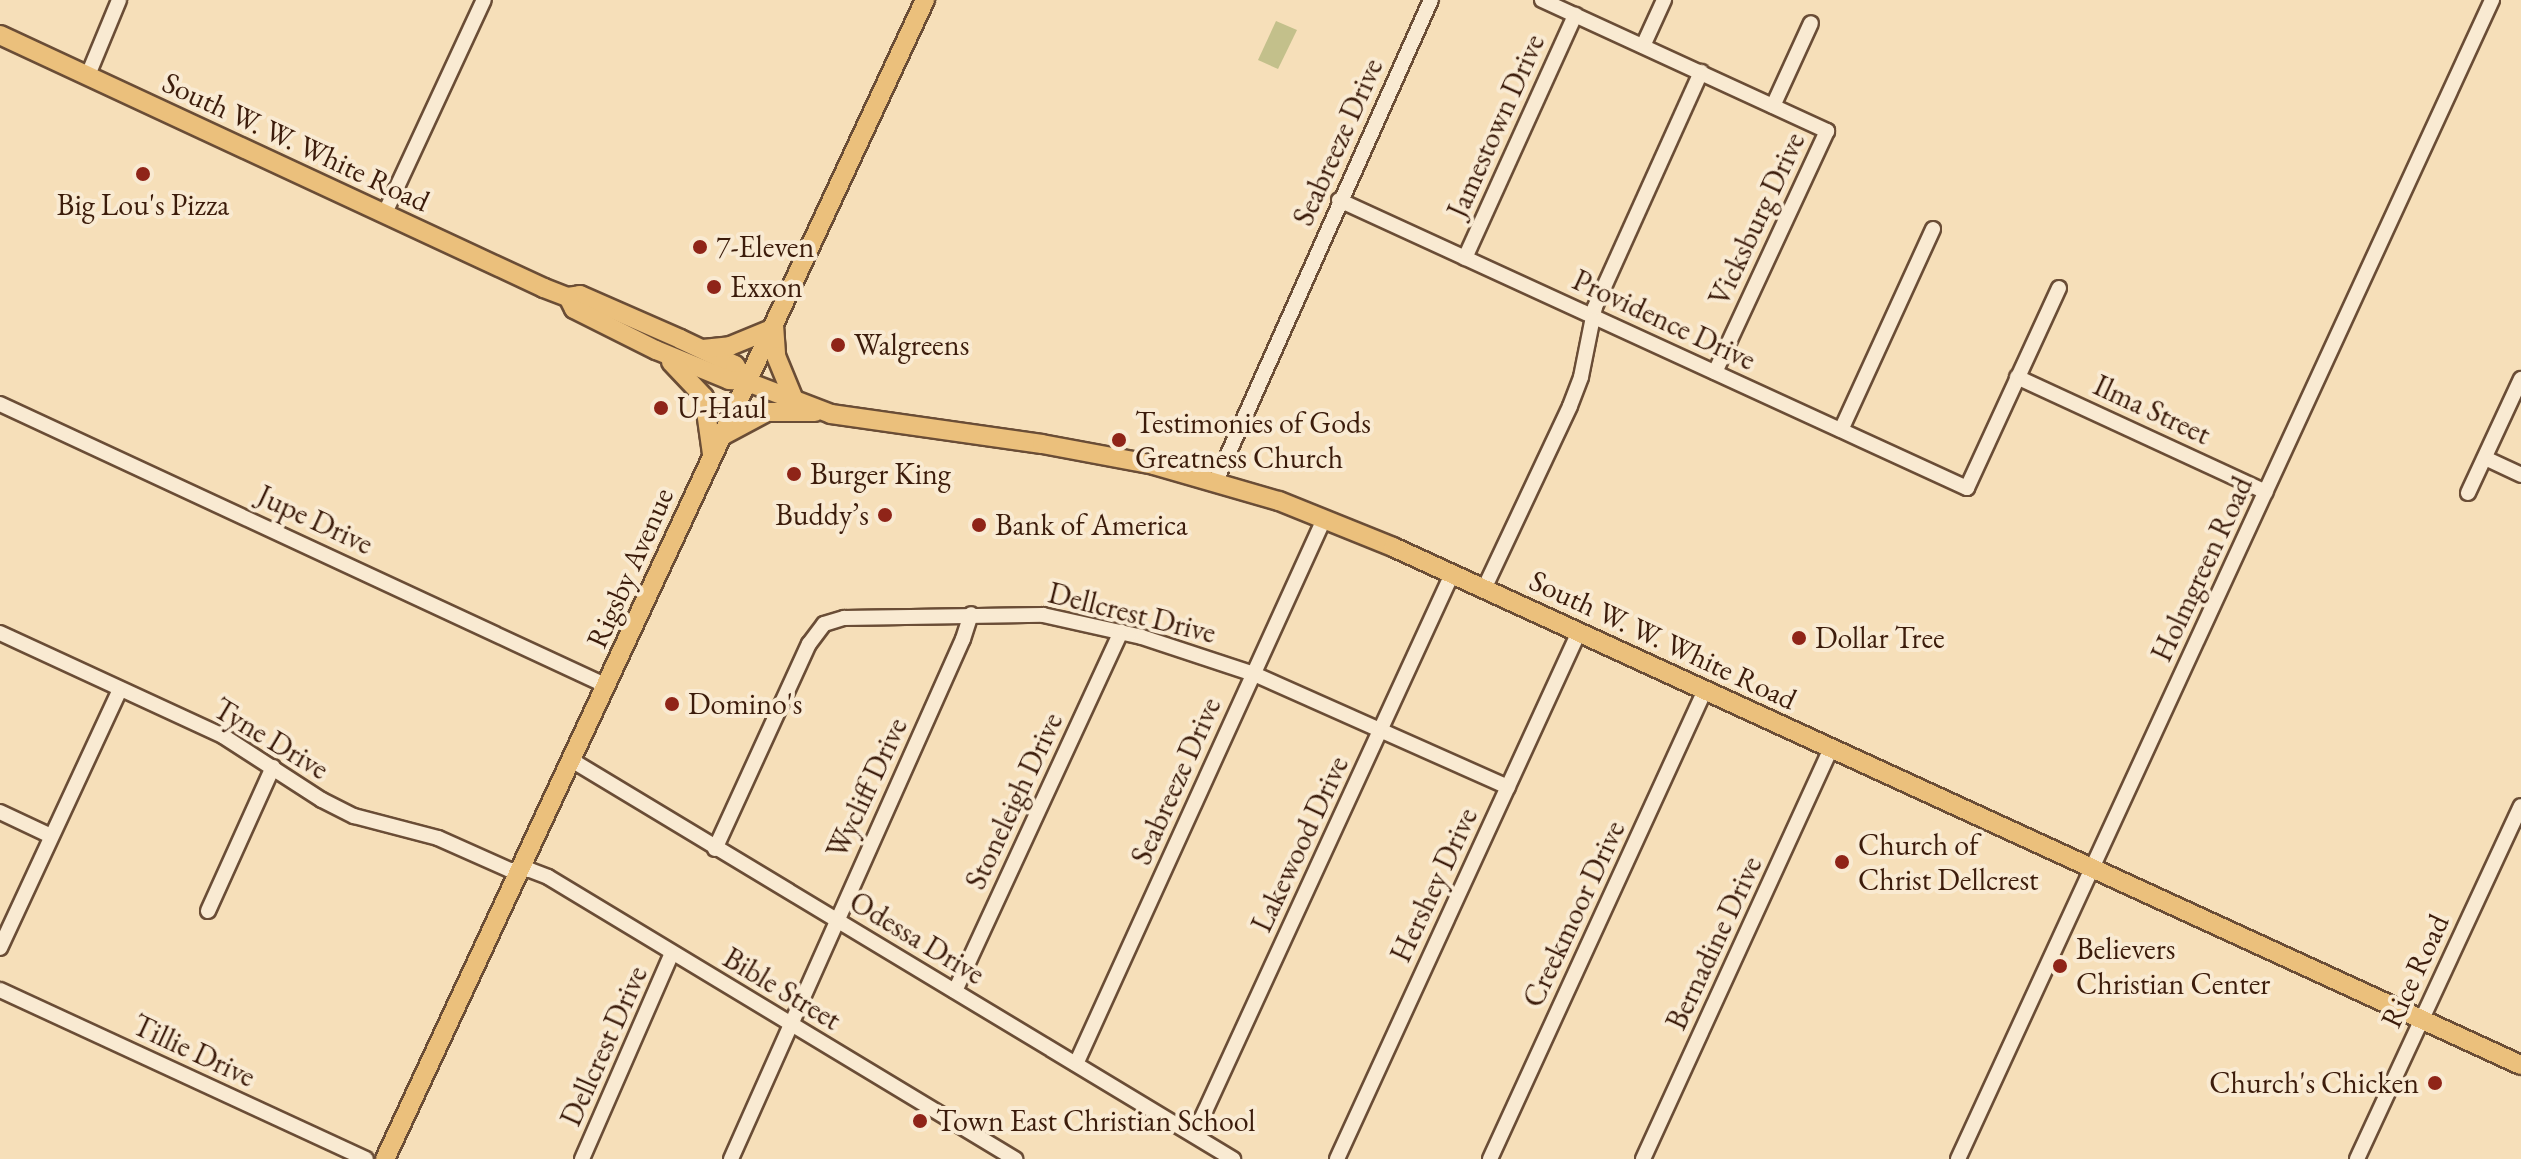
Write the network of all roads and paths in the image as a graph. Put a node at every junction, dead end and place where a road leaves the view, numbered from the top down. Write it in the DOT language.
graph roads {
  1 [pos="119,0"];
  2 [pos="484,0"];
  3 [pos="925,0"];
  4 [pos="1431,0"];
  5 [pos="1542,0"];
  6 [pos="1664,0"];
  7 [pos="2492,0"];
  8 [pos="1575,15"];
  9 [pos="1811,23"];
  10 [pos="0,35"];
  11 [pos="1643,46"];
  12 [pos="1701,72"];
  13 [pos="88,75"];
  14 [pos="1773,106"];
  15 [pos="1339,200"];
  16 [pos="384,215"];
  17 [pos="1933,229"];
  18 [pos="1465,258"];
  19 [pos="2059,288"];
  20 [pos="568,297"];
  21 [pos="1592,316"];
  22 [pos="772,324"];
  23 [pos="669,348"];
  24 [pos="701,349"];
  25 [pos="1715,372"];
  26 [pos="2017,377"];
  27 [pos="2521,379"];
  28 [pos="745,381"];
  29 [pos="795,402"];
  30 [pos="0,404"];
  31 [pos="824,411"];
  32 [pos="1841,430"];
  33 [pos="716,446"];
  34 [pos="2485,458"];
  35 [pos="2521,475"];
  36 [pos="1216,481"];
  37 [pos="2266,492"];
  38 [pos="2468,493"];
  39 [pos="1324,519"];
  40 [pos="1452,574"];
  41 [pos="1484,589"];
  42 [pos="971,614"];
  43 [pos="1121,631"];
  44 [pos="1579,632"];
  45 [pos="0,633"];
  46 [pos="1254,674"];
  47 [pos="607,686"];
  48 [pos="120,689"];
  49 [pos="1705,690"];
  50 [pos="1381,730"];
  51 [pos="1831,748"];
  52 [pos="573,761"];
  53 [pos="273,767"];
  54 [pos="1508,787"];
  55 [pos="2521,806"];
  56 [pos="0,812"];
  57 [pos="51,836"];
  58 [pos="715,849"];
  59 [pos="2092,867"];
  60 [pos="520,872"];
  61 [pos="208,911"];
  62 [pos="836,919"];
  63 [pos="0,948"];
  64 [pos="672,953"];
  65 [pos="0,990"];
  66 [pos="955,991"];
  67 [pos="2421,1020"];
  68 [pos="789,1023"];
  69 [pos="1076,1064"];
  70 [pos="2521,1065"];
  71 [pos="1194,1135"];
  72 [pos="366,1159"];
  73 [pos="385,1159"];
  74 [pos="582,1159"];
  75 [pos="731,1159"];
  76 [pos="1015,1159"];
  77 [pos="1233,1159"];
  78 [pos="1337,1159"];
  79 [pos="1490,1159"];
  80 [pos="1643,1159"];
  81 [pos="1958,1159"];
  82 [pos="2357,1159"];
  1 -- 13 [label="street"];
  2 -- 16 [label="street"];
  3 -- 22 [label="main road, Rigsby Avenue"];
  4 -- 15 [label="street, Seabreeze Drive"];
  5 -- 8 [label="street"];
  6 -- 11 [label="street"];
  7 -- 37 [label="street, Holmgreen Road"];
  8 -- 11 [label="street"];
  8 -- 18 [label="street, Jamestown Drive"];
  9 -- 14 [label="street, Vicksburg Drive"];
  10 -- 13 [label="main road, South W. W. White Road"];
  11 -- 12 [label="street"];
  12 -- 14 [label="street"];
  12 -- 21 [label="street"];
  13 -- 16 [label="main road, South W. W. White Road"];
  14 -- 25 [label="street, Vicksburg Drive"];
  15 -- 18 [label="street, Providence Drive"];
  15 -- 36 [label="street, Seabreeze Drive"];
  16 -- 20 [label="main road, South W. W. White Road"];
  17 -- 32 [label="street"];
  18 -- 21 [label="street, Providence Drive"];
  19 -- 26 [label="street"];
  20 -- 23 [label="main road, South W. W. White Road"];
  20 -- 23 [label="main road, South W. W. White Road"];
  21 -- 25 [label="street, Providence Drive"];
  21 -- 41 [label="street"];
  22 -- 24 [label="main road"];
  22 -- 28 [label="main road, Rigsby Avenue"];
  22 -- 29 [label="main road"];
  23 -- 24 [label="main road, South W. W. White Road"];
  23 -- 28 [label="main road, South W. W. White Road"];
  23 -- 33 [label="main road"];
  24 -- 28 [label="main road, South W. W. White Road"];
  25 -- 32 [label="street, Providence Drive"];
  26 -- 32 [label="street, Providence Drive"];
  26 -- 37 [label="street, Ilma Street"];
  27 -- 34 [label="street"];
  28 -- 29 [label="main road, South W. W. White Road"];
  28 -- 33 [label="main road, Rigsby Avenue"];
  29 -- 31 [label="main road, South W. W. White Road"];
  30 -- 47 [label="street, Jupe Drive"];
  31 -- 33 [label="main road"];
  31 -- 36 [label="main road, South W. W. White Road"];
  33 -- 47 [label="main road, Rigsby Avenue"];
  34 -- 35 [label="street"];
  34 -- 38 [label="street"];
  36 -- 39 [label="main road, South W. W. White Road"];
  37 -- 59 [label="street, Holmgreen Road"];
  39 -- 40 [label="main road, South W. W. White Road"];
  39 -- 46 [label="street, Seabreeze Drive"];
  40 -- 41 [label="main road, South W. W. White Road"];
  40 -- 50 [label="street, Lakewood Drive"];
  41 -- 44 [label="main road, South W. W. White Road"];
  42 -- 43 [label="street, Dellcrest Drive"];
  42 -- 58 [label="street, Dellcrest Drive"];
  42 -- 62 [label="street, Wycliff Drive"];
  43 -- 46 [label="street, Dellcrest Drive"];
  43 -- 66 [label="street, Stoneleigh Drive"];
  44 -- 49 [label="main road, South W. W. White Road"];
  44 -- 54 [label="street, Hershey Drive"];
  45 -- 48 [label="street, Tyne Drive"];
  46 -- 50 [label="street, Dellcrest Drive"];
  46 -- 69 [label="street, Seabreeze Drive"];
  47 -- 52 [label="main road, Rigsby Avenue"];
  48 -- 53 [label="street, Tyne Drive"];
  48 -- 57 [label="street"];
  49 -- 51 [label="main road, South W. W. White Road"];
  49 -- 79 [label="street, Creekmoor Drive"];
  50 -- 54 [label="street, Dellcrest Drive"];
  50 -- 71 [label="street, Lakewood Drive"];
  51 -- 59 [label="main road, South W. W. White Road"];
  51 -- 80 [label="street, Bernadine Drive"];
  52 -- 58 [label="street, Odessa Drive"];
  52 -- 60 [label="main road, Rigsby Avenue"];
  53 -- 60 [label="street, Tyne Drive"];
  53 -- 61 [label="street"];
  54 -- 78 [label="street, Hershey Drive"];
  55 -- 67 [label="street, Rice Road"];
  56 -- 57 [label="street"];
  57 -- 63 [label="street"];
  58 -- 62 [label="street, Odessa Drive"];
  59 -- 67 [label="main road, South W. W. White Road"];
  59 -- 81 [label="street, Holmgreen Road"];
  60 -- 64 [label="street, Bible Street"];
  60 -- 73 [label="main road, Rigsby Avenue"];
  62 -- 66 [label="street, Odessa Drive"];
  62 -- 68 [label="street, Wycliff Drive"];
  64 -- 68 [label="street, Bible Street"];
  64 -- 74 [label="street, Dellcrest Drive"];
  65 -- 72 [label="street, Tillie Drive"];
  66 -- 69 [label="street, Odessa Drive"];
  67 -- 70 [label="main road, South W. W. White Road"];
  67 -- 82 [label="street, Rice Road"];
  68 -- 75 [label="street, Wycliff Drive"];
  68 -- 76 [label="street, Bible Street"];
  69 -- 71 [label="street, Odessa Drive"];
  71 -- 77 [label="street, Odessa Drive"];
}
